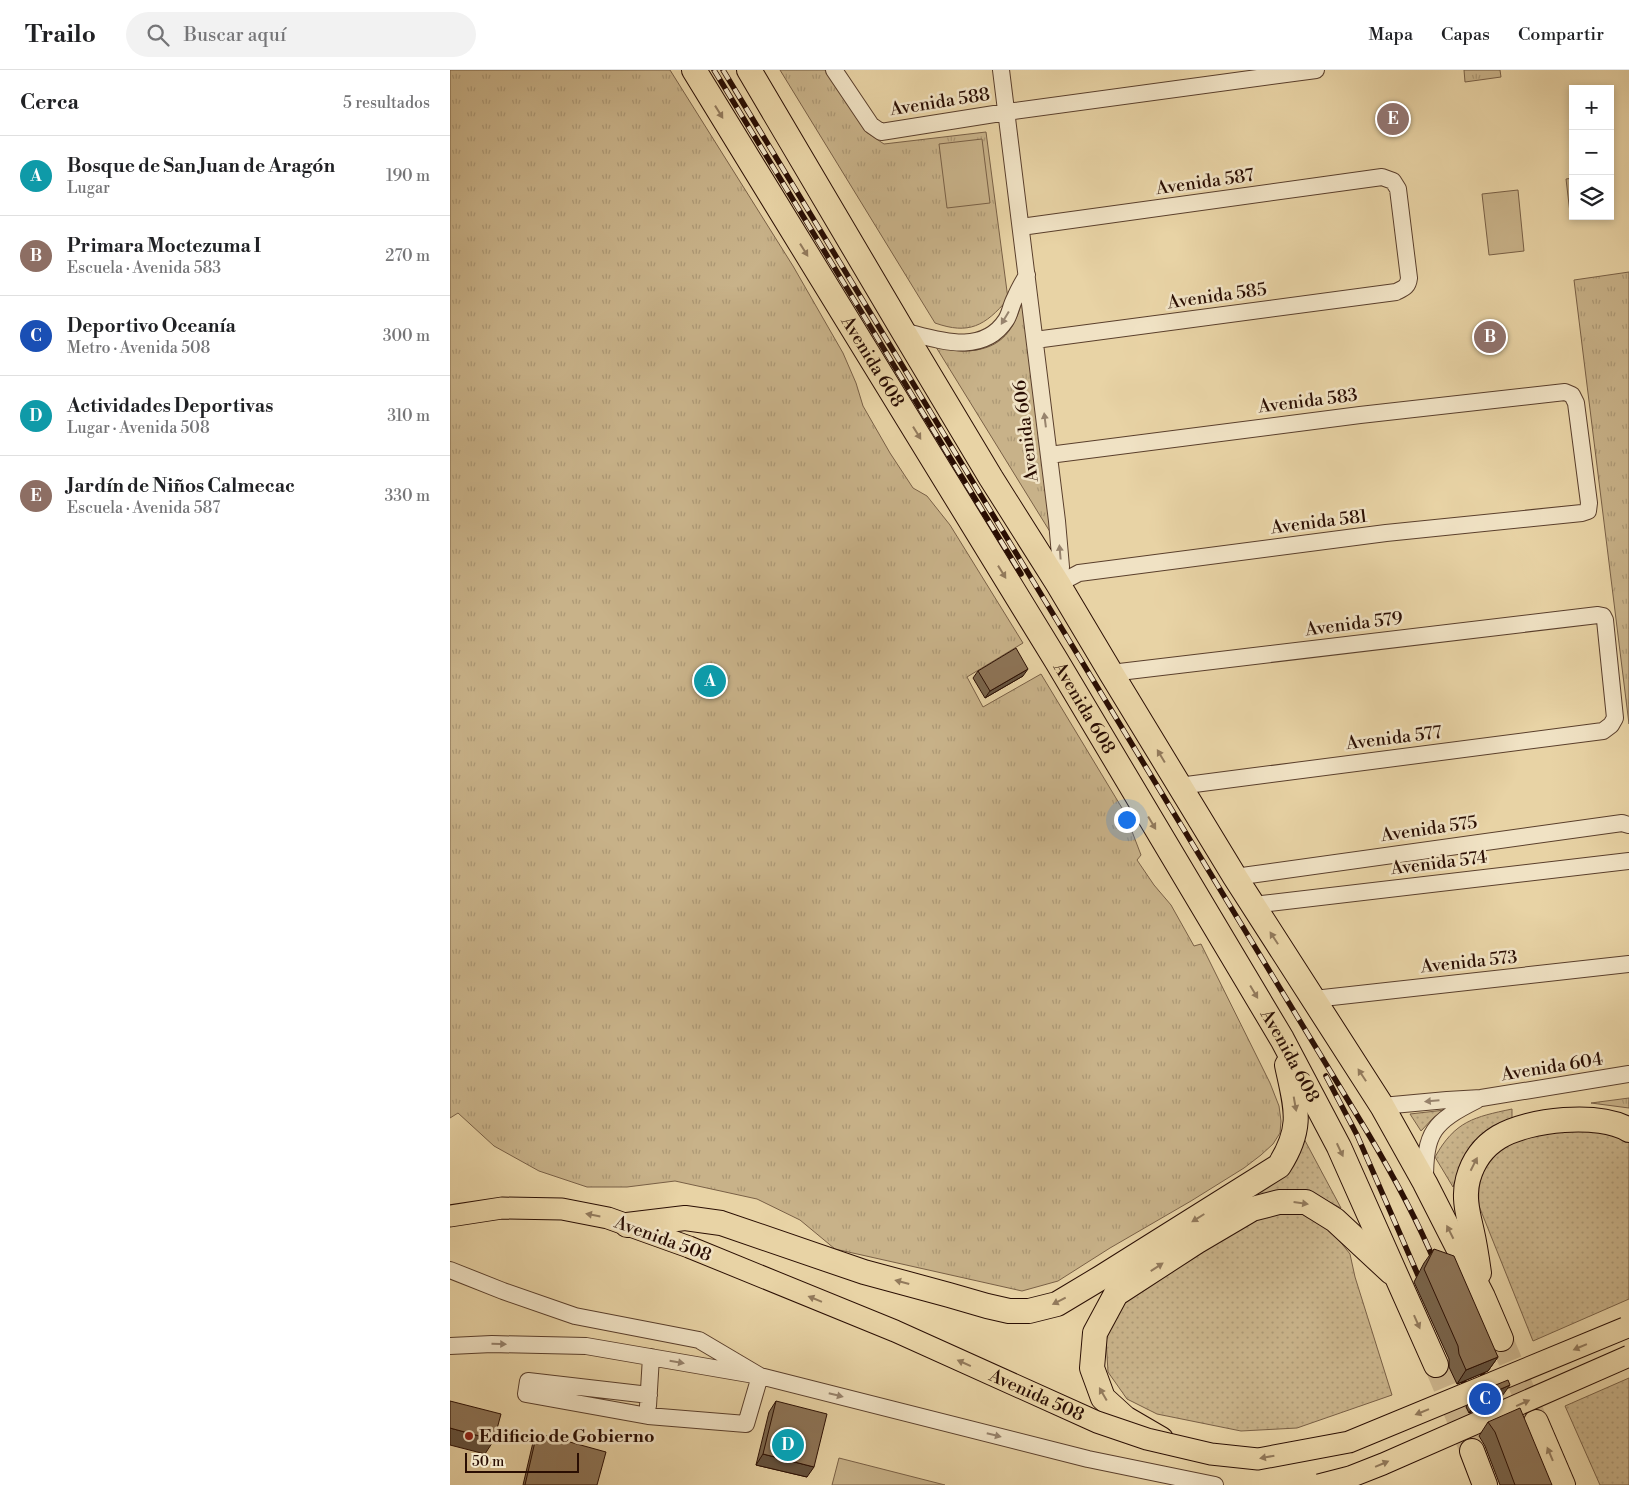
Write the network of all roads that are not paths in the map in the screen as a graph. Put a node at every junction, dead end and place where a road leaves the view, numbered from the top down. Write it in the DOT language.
graph roads {
  1 [pos="694,70"];
  2 [pos="749,70"];
  3 [pos="834,70"];
  4 [pos="1002,70"];
  5 [pos="1316,70"];
  6 [pos="1007,112"];
  7 [pos="1021,227"];
  8 [pos="1027,274"];
  9 [pos="1404,288"];
  10 [pos="903,331"];
  11 [pos="1035,340"];
  12 [pos="1049,455"];
  13 [pos="1588,511"];
  14 [pos="1058,584"];
  15 [pos="1111,673"];
  16 [pos="1611,725"];
  17 [pos="1179,786"];
  18 [pos="1629,825"];
  19 [pos="1629,861"];
  20 [pos="1235,877"];
  21 [pos="1253,905"];
  22 [pos="1629,964"];
  23 [pos="1314,1000"];
  24 [pos="1282,1039"];
  25 [pos="1629,1074"];
  26 [pos="1481,1098"];
  27 [pos="1382,1106"];
  28 [pos="1625,1127"];
  29 [pos="1425,1183"];
  30 [pos="450,1216"];
  31 [pos="627,1225"];
  32 [pos="450,1270"];
  33 [pos="1398,1279"];
  34 [pos="1483,1297"];
  35 [pos="1628,1326"];
  36 [pos="1501,1339"];
  37 [pos="450,1346"];
  38 [pos="1629,1356"];
  39 [pos="651,1358"];
  40 [pos="1436,1365"];
  41 [pos="760,1376"];
  42 [pos="649,1395"];
  43 [pos="648,1416"];
  44 [pos="1536,1422"];
  45 [pos="1169,1444"];
  46 [pos="1472,1451"];
  47 [pos="1215,1485"];
  48 [pos="1319,1485"];
  49 [pos="1485,1485"];
  50 [pos="1563,1485"];
  1 -- 24 [label="highway, Avenida 608, one-way"];
  2 -- 10 [label="highway"];
  3 -- 6 [label="street, Avenida 588"];
  4 -- 6 [label="street, Avenida 606"];
  5 -- 6 [label="street, Avenida 588"];
  6 -- 7 [label="street, Avenida 606"];
  7 -- 8 [label="street, Avenida 606"];
  7 -- 9 [label="street, Avenida 587"];
  8 -- 10 [label="street, one-way"];
  8 -- 11 [label="street, Avenida 606"];
  9 -- 11 [label="street, Avenida 585"];
  10 -- 14 [label="highway"];
  12 -- 11 [label="street, Avenida 606, one-way"];
  12 -- 13 [label="street, Avenida 583"];
  14 -- 12 [label="street, Avenida 606, one-way"];
  13 -- 14 [label="street, Avenida 581"];
  14 -- 15 [label="highway"];
  15 -- 16 [label="street, Avenida 579"];
  17 -- 15 [label="highway, one-way"];
  16 -- 17 [label="street, Avenida 577"];
  17 -- 20 [label="highway"];
  18 -- 20 [label="street, Avenida 575"];
  19 -- 21 [label="street, Avenida 574"];
  20 -- 21 [label="highway"];
  23 -- 21 [label="highway, one-way"];
  22 -- 23 [label="street, Avenida 573"];
  27 -- 23 [label="highway, one-way"];
  24 -- 31 [label="highway, one-way"];
  24 -- 33 [label="highway, Avenida 608, one-way"];
  25 -- 26 [label="street, Avenida 604"];
  26 -- 27 [label="street, Avenida 604, one-way"];
  26 -- 29 [label="street, Avenida 604"];
  27 -- 29 [label="highway"];
  34 -- 28 [label="highway, one-way"];
  34 -- 29 [label="highway, one-way"];
  31 -- 30 [label="main road, Avenida 508, one-way"];
  45 -- 31 [label="main road, Avenida 508, one-way, bridge"];
  32 -- 41 [label="street"];
  33 -- 40 [label="highway, Avenida 608, one-way"];
  45 -- 33 [label="highway, one-way"];
  34 -- 36 [label="highway"];
  35 -- 45 [label="main road, Avenida 508, one-way, bridge"];
  37 -- 39 [label="street, one-way"];
  48 -- 38 [label="main road, one-way, bridge"];
  39 -- 41 [label="street, one-way"];
  39 -- 42 [label="street"];
  41 -- 43 [label="street"];
  41 -- 47 [label="street, one-way"];
  42 -- 43 [label="street"];
  42 -- 43 [label="street"];
  50 -- 44 [label="highway, one-way"];
  46 -- 49 [label="highway"];
}
